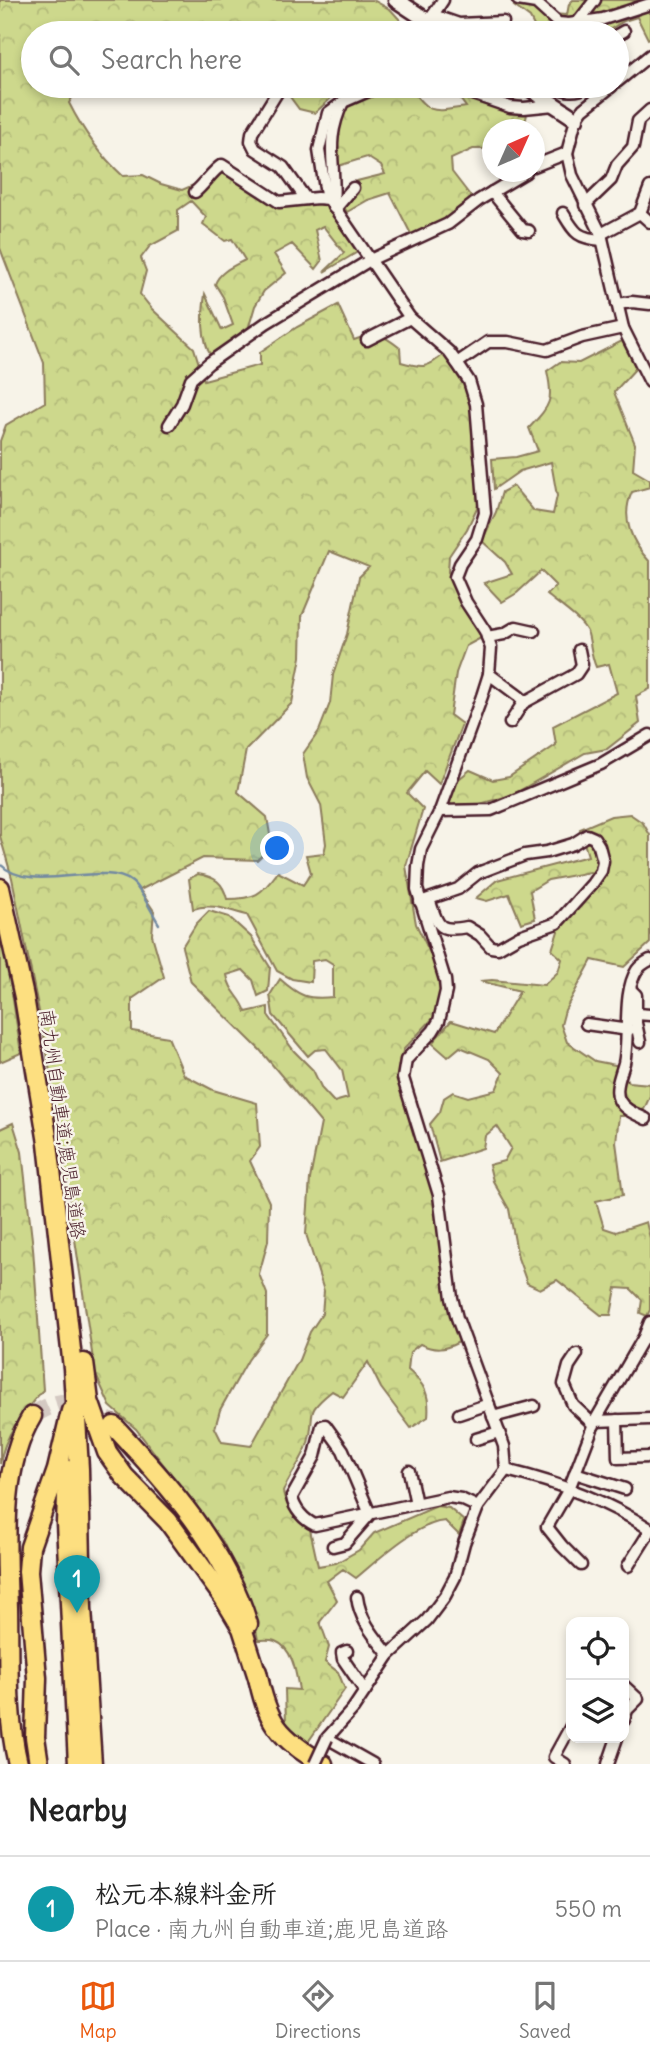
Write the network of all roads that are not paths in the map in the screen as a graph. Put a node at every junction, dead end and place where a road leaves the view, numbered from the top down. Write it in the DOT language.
graph roads {
  1 [pos="396,0"];
  2 [pos="443,0"];
  3 [pos="518,0"];
  4 [pos="595,0"];
  5 [pos="537,2"];
  6 [pos="650,4"];
  7 [pos="426,21"];
  8 [pos="430,21"];
  9 [pos="556,21"];
  10 [pos="579,21"];
  11 [pos="586,21"];
  12 [pos="650,55"];
  13 [pos="629,72"];
  14 [pos="274,98"];
  15 [pos="353,98"];
  16 [pos="484,98"];
  17 [pos="544,98"];
  18 [pos="597,98"];
  19 [pos="554,105"];
  20 [pos="650,110"];
  21 [pos="576,119"];
  22 [pos="567,153"];
  23 [pos="545,162"];
  24 [pos="509,182"];
  25 [pos="650,187"];
  26 [pos="353,188"];
  27 [pos="195,192"];
  28 [pos="492,192"];
  29 [pos="306,199"];
  30 [pos="332,205"];
  31 [pos="585,205"];
  32 [pos="563,213"];
  33 [pos="640,213"];
  34 [pos="650,222"];
  35 [pos="529,231"];
  36 [pos="601,237"];
  37 [pos="370,260"];
  38 [pos="617,304"];
  39 [pos="650,304"];
  40 [pos="410,318"];
  41 [pos="623,328"];
  42 [pos="367,340"];
  43 [pos="457,363"];
  44 [pos="650,382"];
  45 [pos="169,425"];
  46 [pos="534,631"];
  47 [pos="487,637"];
  48 [pos="579,650"];
  49 [pos="489,674"];
  50 [pos="523,703"];
  51 [pos="510,723"];
  52 [pos="650,735"];
  53 [pos="440,811"];
  54 [pos="0,888"];
  55 [pos="425,900"];
  56 [pos="650,960"];
  57 [pos="631,990"];
  58 [pos="637,1014"];
  59 [pos="650,1015"];
  60 [pos="586,1024"];
  61 [pos="629,1030"];
  62 [pos="640,1042"];
  63 [pos="646,1119"];
  64 [pos="48,1143"];
  65 [pos="650,1322"];
  66 [pos="577,1354"];
  67 [pos="73,1368"];
  68 [pos="489,1404"];
  69 [pos="534,1406"];
  70 [pos="71,1410"];
  71 [pos="459,1414"];
  72 [pos="32,1416"];
  73 [pos="493,1417"];
  74 [pos="650,1419"];
  75 [pos="617,1420"];
  76 [pos="594,1423"];
  77 [pos="114,1426"];
  78 [pos="499,1432"];
  79 [pos="476,1439"];
  80 [pos="650,1457"];
  81 [pos="506,1470"];
  82 [pos="409,1471"];
  83 [pos="575,1473"];
  84 [pos="569,1489"];
  85 [pos="625,1489"];
  86 [pos="416,1504"];
  87 [pos="478,1507"];
  88 [pos="370,1514"];
  89 [pos="650,1530"];
  90 [pos="333,1546"];
  91 [pos="581,1565"];
  92 [pos="628,1566"];
  93 [pos="357,1597"];
  94 [pos="347,1651"];
  95 [pos="389,1655"];
  96 [pos="259,1681"];
  97 [pos="365,1691"];
  98 [pos="629,1691"];
  99 [pos="629,1708"];
  100 [pos="566,1735"];
  101 [pos="327,1738"];
  102 [pos="615,1743"];
  103 [pos="18,1764"];
  104 [pos="39,1764"];
  105 [pos="78,1764"];
  106 [pos="92,1764"];
  107 [pos="315,1764"];
  108 [pos="323,1764"];
  109 [pos="373,1764"];
  110 [pos="565,1764"];
  111 [pos="608,1764"];
  1 -- 7 [label="street"];
  2 -- 8 [label="street"];
  3 -- 5 [label="street"];
  4 -- 10 [label="street"];
  5 -- 9 [label="street"];
  6 -- 11 [label="street"];
  12 -- 13 [label="street"];
  14 -- 29 [label="street"];
  15 -- 30 [label="street"];
  16 -- 19 [label="street"];
  17 -- 19 [label="street"];
  18 -- 21 [label="street"];
  19 -- 21 [label="street"];
  20 -- 31 [label="street"];
  21 -- 22 [label="street"];
  22 -- 23 [label="street"];
  22 -- 31 [label="street"];
  24 -- 28 [label="street"];
  25 -- 33 [label="street"];
  26 -- 30 [label="street"];
  27 -- 29 [label="street"];
  28 -- 35 [label="street"];
  28 -- 37 [label="street"];
  29 -- 30 [label="street"];
  30 -- 37 [label="street"];
  31 -- 36 [label="street"];
  32 -- 36 [label="street"];
  33 -- 34 [label="street"];
  33 -- 36 [label="street"];
  36 -- 38 [label="street"];
  37 -- 40 [label="street"];
  37 -- 45 [label="street"];
  38 -- 39 [label="street"];
  38 -- 41 [label="street"];
  40 -- 42 [label="street"];
  40 -- 43 [label="street"];
  41 -- 43 [label="street"];
  41 -- 44 [label="street"];
  43 -- 47 [label="street"];
  46 -- 47 [label="street"];
  47 -- 49 [label="street"];
  48 -- 50 [label="street"];
  49 -- 50 [label="street"];
  49 -- 53 [label="street"];
  50 -- 51 [label="street"];
  52 -- 53 [label="street"];
  53 -- 55 [label="street"];
  54 -- 64 [label="highway, 南九州自動車道;鹿児島道路"];
  55 -- 55 [label="street"];
  55 -- 68 [label="street"];
  56 -- 57 [label="street"];
  57 -- 58 [label="street"];
  57 -- 61 [label="street"];
  58 -- 59 [label="street"];
  58 -- 62 [label="street"];
  60 -- 61 [label="street"];
  61 -- 63 [label="street"];
  64 -- 67 [label="highway, 南九州自動車道;鹿児島道路"];
  64 -- 96 [label="highway"];
  65 -- 76 [label="street"];
  66 -- 76 [label="street"];
  67 -- 70 [label="highway, 南九州自動車道;鹿児島道路"];
  67 -- 106 [label="highway, 南九州自動車道;鹿児島道路"];
  68 -- 71 [label="street"];
  68 -- 73 [label="street"];
  69 -- 73 [label="street"];
  70 -- 104 [label="highway"];
  70 -- 105 [label="highway, 南九州自動車道;鹿児島道路"];
  72 -- 103 [label="highway"];
  73 -- 78 [label="street"];
  74 -- 75 [label="street"];
  75 -- 76 [label="street"];
  75 -- 80 [label="street"];
  76 -- 83 [label="street"];
  77 -- 96 [label="highway"];
  78 -- 79 [label="street"];
  78 -- 81 [label="street"];
  81 -- 84 [label="street"];
  81 -- 87 [label="street"];
  82 -- 86 [label="street"];
  83 -- 84 [label="street"];
  83 -- 85 [label="street"];
  84 -- 89 [label="street"];
  84 -- 91 [label="street"];
  86 -- 87 [label="street"];
  86 -- 88 [label="street"];
  87 -- 95 [label="street"];
  88 -- 88 [label="street"];
  88 -- 90 [label="street"];
  89 -- 92 [label="street"];
  93 -- 95 [label="street"];
  94 -- 97 [label="street"];
  95 -- 97 [label="street"];
  96 -- 108 [label="highway"];
  97 -- 101 [label="street"];
  98 -- 99 [label="street"];
  100 -- 110 [label="street"];
  101 -- 107 [label="street, bridge"];
  101 -- 109 [label="street"];
  102 -- 111 [label="street"];
}
